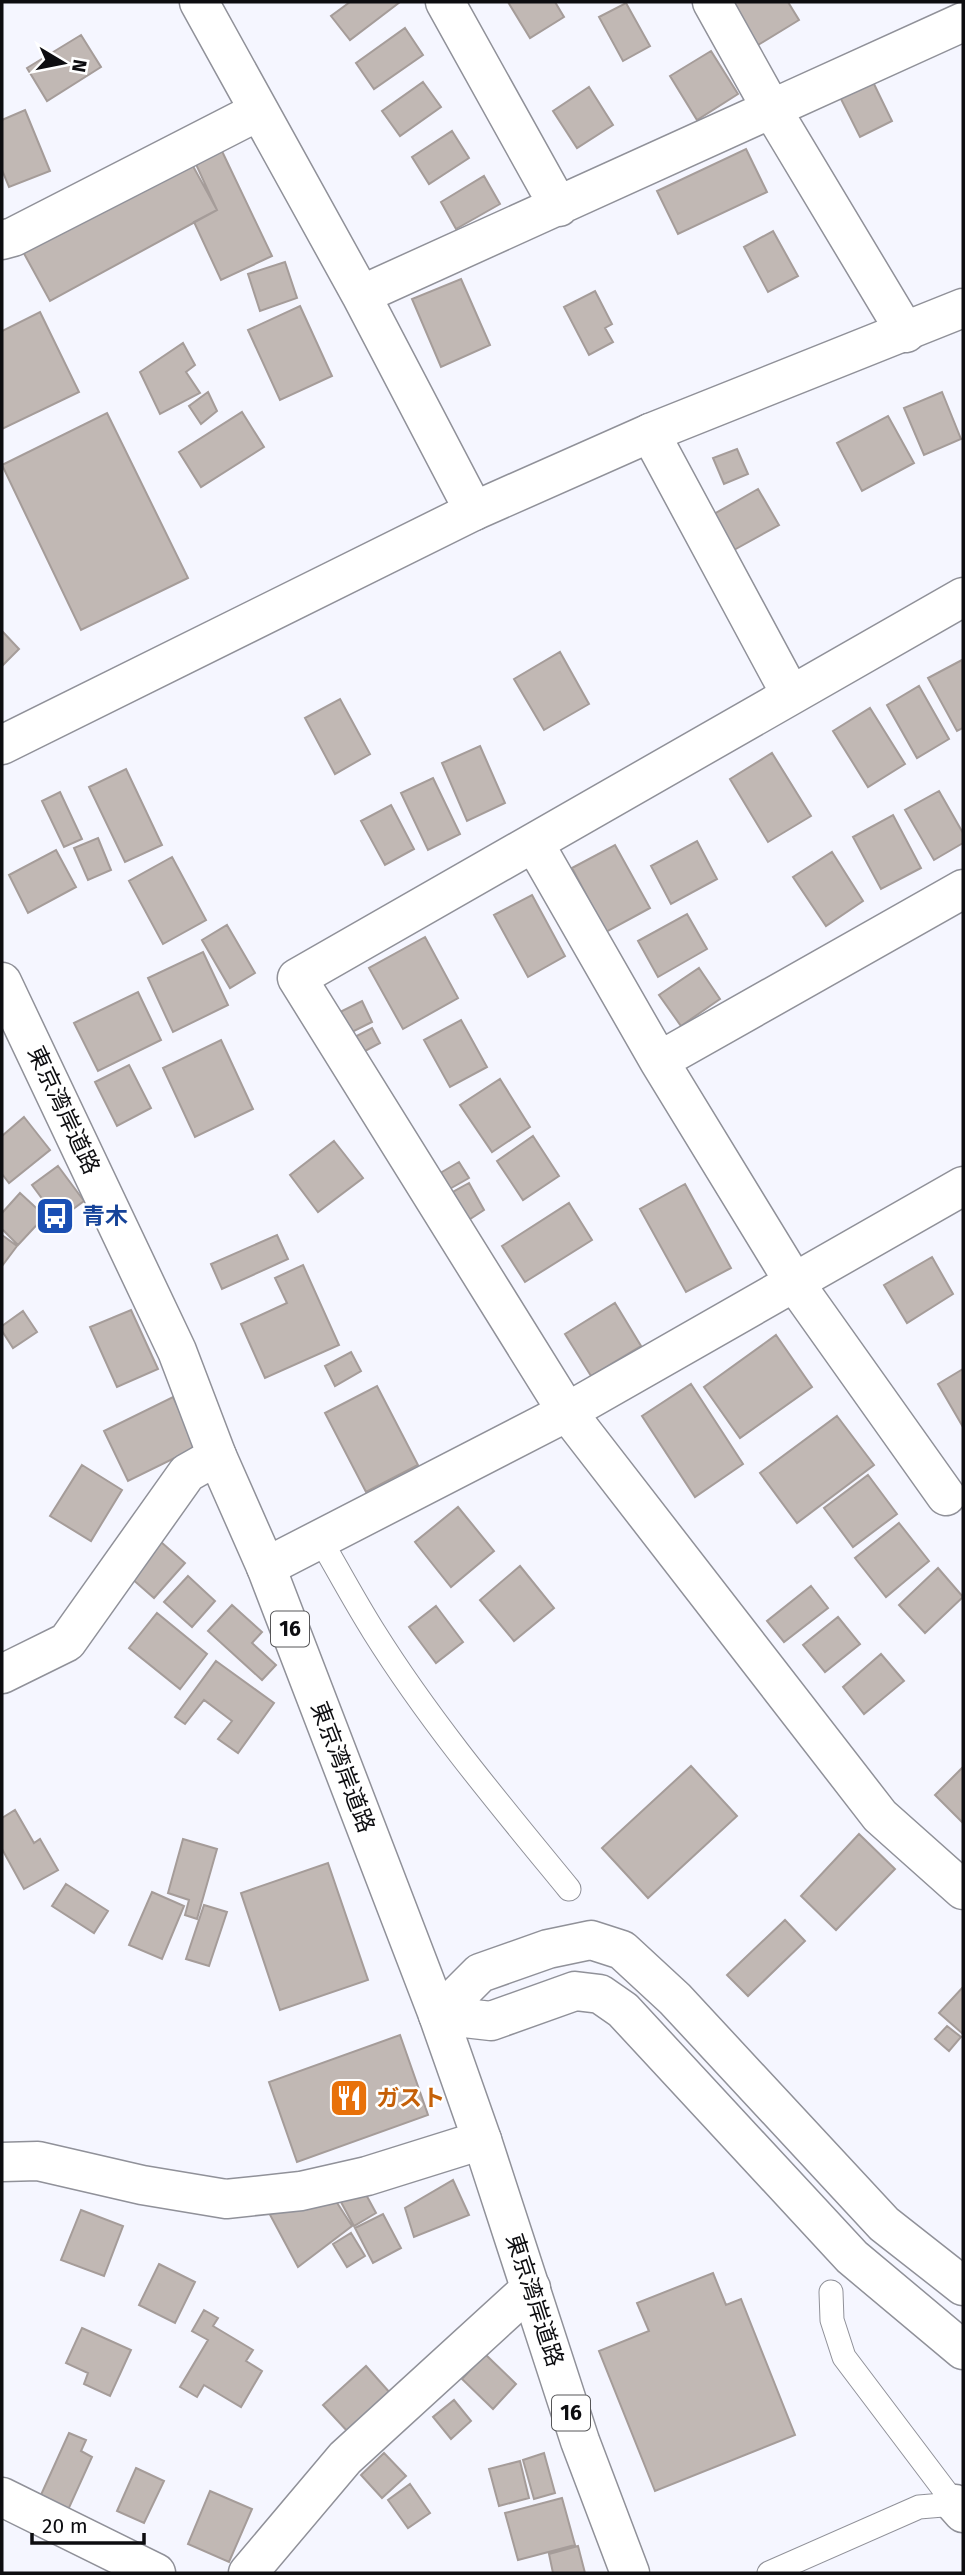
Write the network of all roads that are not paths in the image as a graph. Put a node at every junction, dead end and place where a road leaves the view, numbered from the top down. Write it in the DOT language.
graph roads {
  1 [pos="199,2"];
  2 [pos="445,2"];
  3 [pos="712,2"];
  4 [pos="963,22"];
  5 [pos="771,108"];
  6 [pos="259,111"];
  7 [pos="559,207"];
  8 [pos="2,240"];
  9 [pos="361,295"];
  10 [pos="963,308"];
  11 [pos="906,333"];
  12 [pos="650,433"];
  13 [pos="474,511"];
  14 [pos="963,597"];
  15 [pos="791,695"];
  16 [pos="2,746"];
  17 [pos="534,843"];
  18 [pos="963,889"];
  19 [pos="2,982"];
  20 [pos="12,1021"];
  21 [pos="659,1061"];
  22 [pos="963,1186"];
  23 [pos="794,1282"];
  24 [pos="567,1412"];
  25 [pos="217,1456"];
  26 [pos="957,1499"];
  27 [pos="320,1539"];
  28 [pos="266,1567"];
  29 [pos="2,1674"];
  30 [pos="569,1889"];
  31 [pos="963,1890"];
  32 [pos="438,2015"];
  33 [pos="482,2140"];
  34 [pos="2,2162"];
  35 [pos="963,2286"];
  36 [pos="531,2288"];
  37 [pos="831,2292"];
  38 [pos="963,2350"];
  39 [pos="2,2497"];
  40 [pos="959,2508"];
  41 [pos="156,2573"];
  42 [pos="248,2573"];
  43 [pos="630,2573"];
  44 [pos="769,2573"];
  1 -- 6 [label="main road"];
  2 -- 7 [label="main road"];
  3 -- 5 [label="main road"];
  4 -- 5 [label="main road"];
  5 -- 7 [label="main road"];
  5 -- 11 [label="main road"];
  6 -- 8 [label="main road"];
  6 -- 9 [label="main road"];
  7 -- 9 [label="main road"];
  9 -- 13 [label="main road"];
  10 -- 11 [label="main road"];
  11 -- 12 [label="main road"];
  12 -- 13 [label="main road"];
  12 -- 15 [label="main road"];
  13 -- 16 [label="main road"];
  14 -- 15 [label="main road"];
  15 -- 17 [label="main road"];
  17 -- 21 [label="main road"];
  17 -- 24 [label="main road"];
  18 -- 21 [label="main road"];
  19 -- 20 [label="main road, 東京湾岸道路 / 16"];
  20 -- 25 [label="main road, 東京湾岸道路 / 16"];
  21 -- 23 [label="main road"];
  22 -- 23 [label="main road"];
  23 -- 24 [label="main road"];
  23 -- 26 [label="main road"];
  24 -- 27 [label="main road"];
  24 -- 31 [label="main road"];
  25 -- 28 [label="main road, 東京湾岸道路 / 16"];
  25 -- 29 [label="main road"];
  27 -- 28 [label="main road"];
  27 -- 30 [label="lane"];
  28 -- 32 [label="main road, 東京湾岸道路 / 16"];
  32 -- 33 [label="main road, 東京湾岸道路 / 16"];
  32 -- 35 [label="main road"];
  32 -- 38 [label="main road"];
  33 -- 34 [label="main road"];
  33 -- 36 [label="main road, 東京湾岸道路 / 16"];
  36 -- 42 [label="main road"];
  36 -- 43 [label="main road, 東京湾岸道路 / 16"];
  37 -- 40 [label="lane"];
  39 -- 41 [label="main road"];
  40 -- 44 [label="lane"];
}
